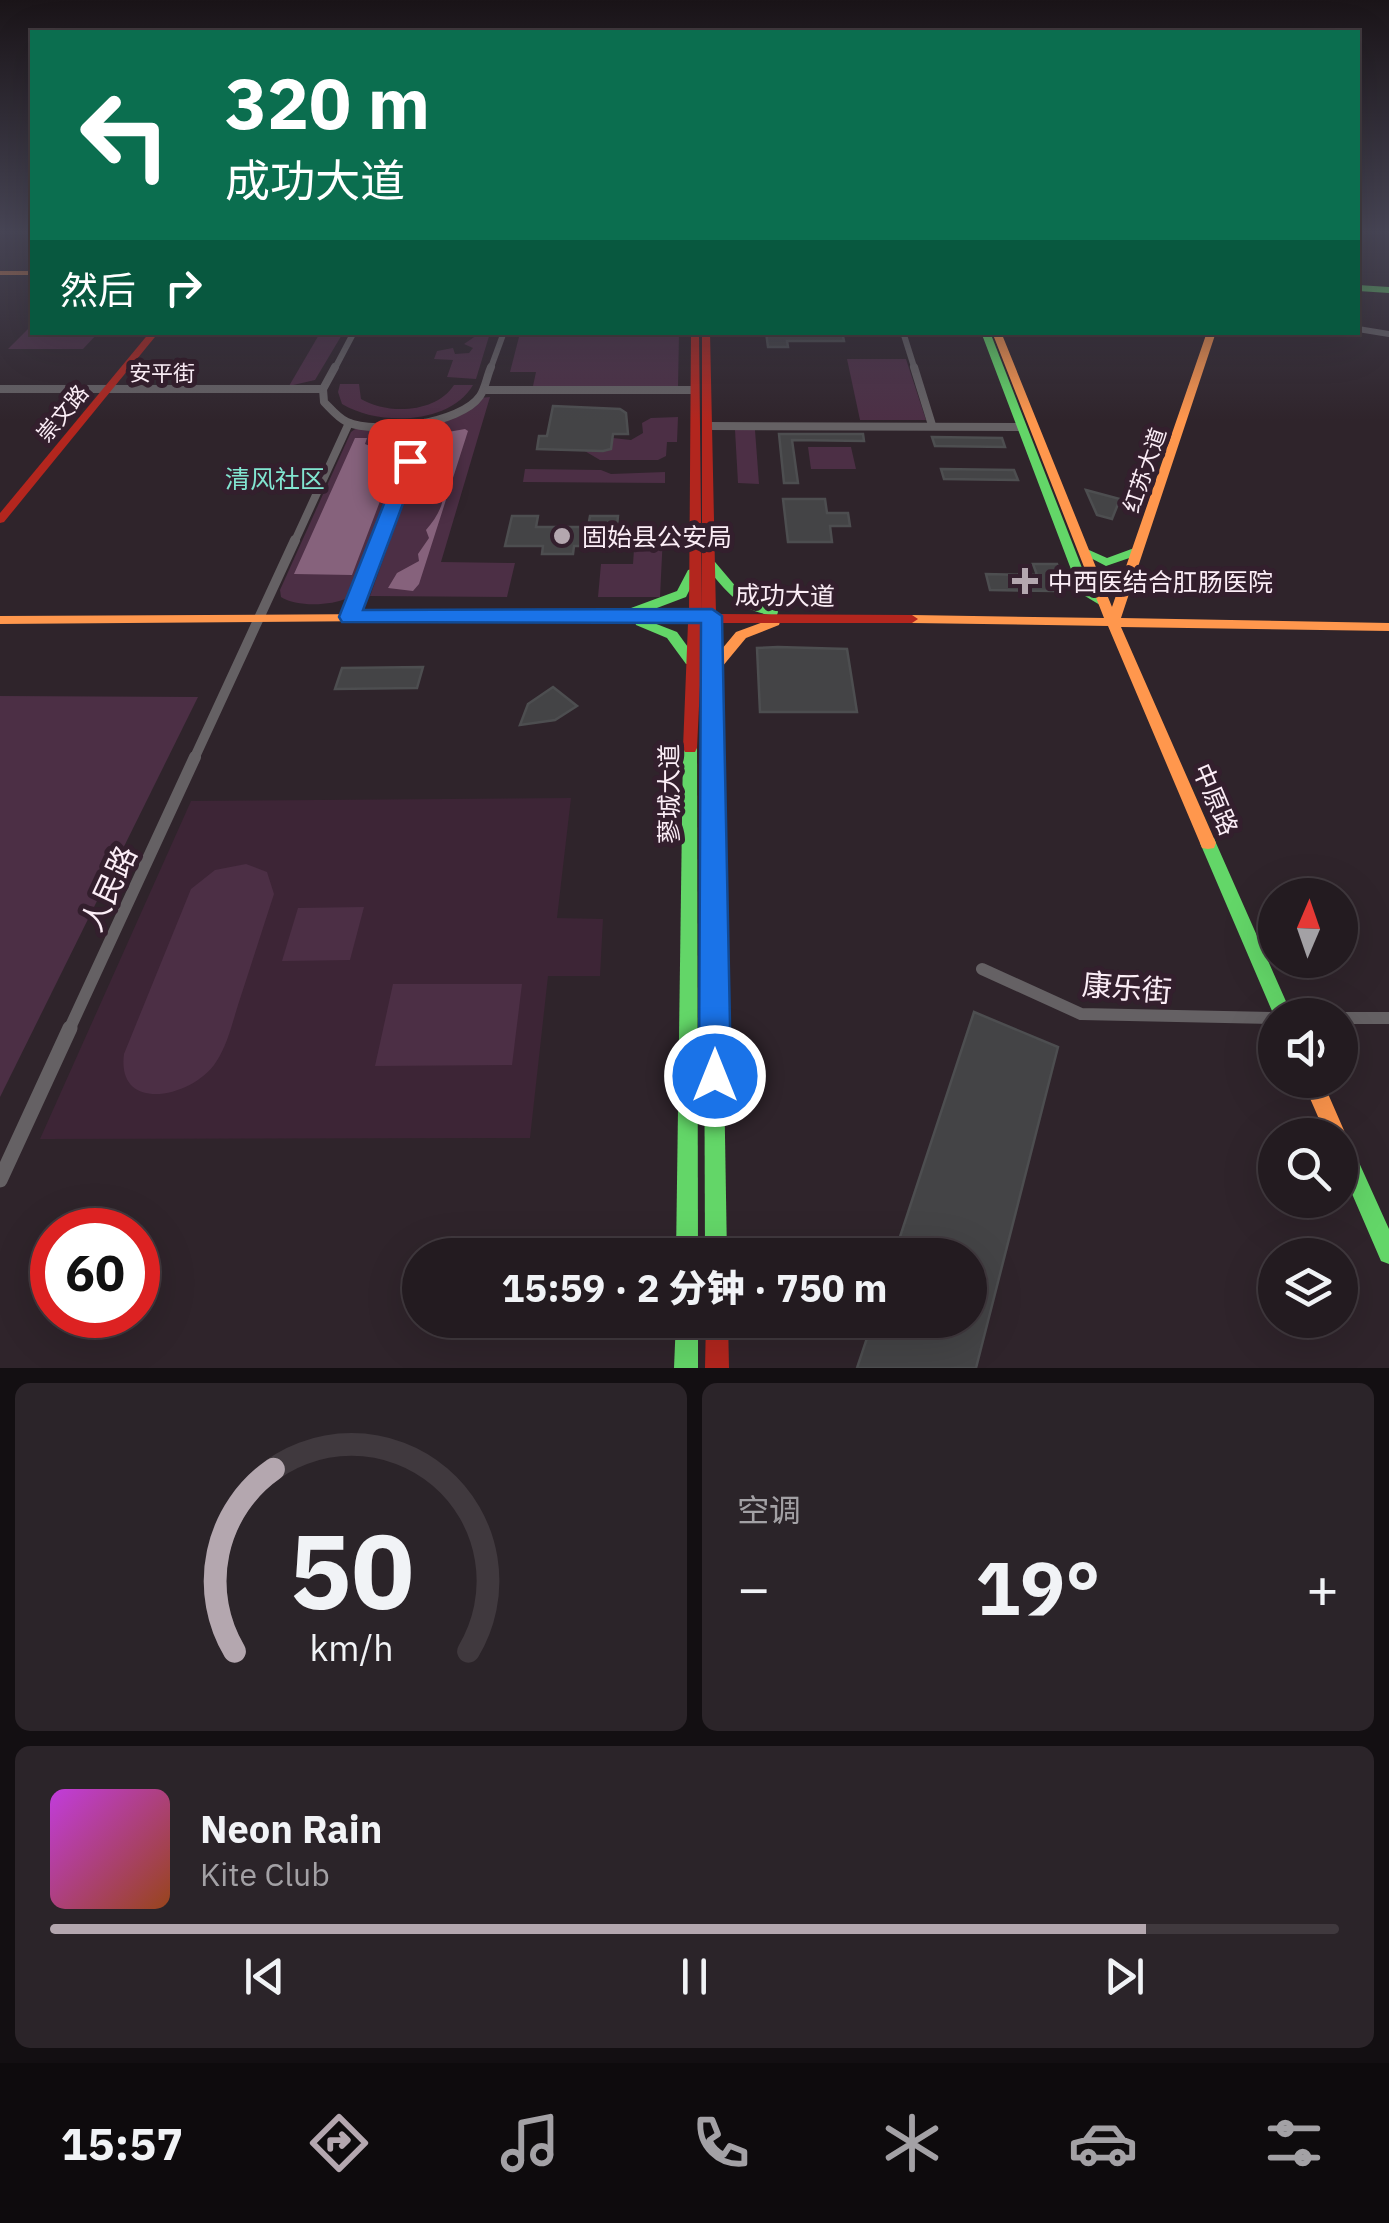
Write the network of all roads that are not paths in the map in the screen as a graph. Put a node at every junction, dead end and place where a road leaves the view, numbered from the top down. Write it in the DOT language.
graph roads {
  1 [pos="1360,329"];
  2 [pos="1389,334"];
  3 [pos="153,335"];
  4 [pos="352,335"];
  5 [pos="503,335"];
  6 [pos="695,335"];
  7 [pos="706,335"];
  8 [pos="904,335"];
  9 [pos="985,335"];
  10 [pos="997,335"];
  11 [pos="1211,335"];
  12 [pos="0,389"];
  13 [pos="108,389"];
  14 [pos="323,389"];
  15 [pos="486,390"];
  16 [pos="694,390"];
  17 [pos="349,423"];
  18 [pos="426,424"];
  19 [pos="932,425"];
  20 [pos="706,426"];
  21 [pos="1021,427"];
  22 [pos="0,520"];
  23 [pos="1085,549"];
  24 [pos="1138,551"];
  25 [pos="703,565"];
  26 [pos="1104,602"];
  27 [pos="613,616"];
  28 [pos="704,616"];
  29 [pos="350,617"];
  30 [pos="791,617"];
  31 [pos="262,618"];
  32 [pos="0,620"];
  33 [pos="1114,620"];
  34 [pos="1389,627"];
  35 [pos="692,663"];
  36 [pos="712,670"];
  37 [pos="982,968"];
  38 [pos="1276,998"];
  39 [pos="1258,1018"];
  40 [pos="1358,1018"];
  41 [pos="1389,1018"];
  42 [pos="0,1180"];
  43 [pos="1358,1183"];
  44 [pos="687,1238"];
  45 [pos="716,1238"];
  46 [pos="1389,1252"];
  47 [pos="687,1338"];
  48 [pos="716,1338"];
  49 [pos="686,1368"];
  50 [pos="717,1368"];
  1 -- 2 [label="street"];
  3 -- 13 [label="main road, 崇文路"];
  4 -- 14 [label="street"];
  5 -- 15 [label="street"];
  6 -- 16 [label="main road, 蓼城大道"];
  7 -- 20 [label="main road, 蓼城大道"];
  8 -- 19 [label="street"];
  9 -- 21 [label="main road, 中原路"];
  10 -- 23 [label="main road, 中原路"];
  11 -- 24 [label="main road, 红苏大道"];
  12 -- 13 [label="street, 安平街"];
  13 -- 14 [label="street, 安平街"];
  13 -- 22 [label="main road, 崇文路"];
  14 -- 17 [label="street"];
  15 -- 16 [label="street"];
  15 -- 18 [label="street"];
  16 -- 25 [label="main road, 蓼城大道"];
  17 -- 18 [label="street"];
  17 -- 31 [label="street, 人民路"];
  18 -- 29 [label="street"];
  19 -- 20 [label="street"];
  19 -- 21 [label="street"];
  20 -- 25 [label="main road, 蓼城大道"];
  21 -- 26 [label="main road, 中原路"];
  23 -- 24 [label="main road"];
  23 -- 26 [label="main road, 中原路"];
  24 -- 33 [label="main road, 红苏大道"];
  25 -- 27 [label="main road"];
  25 -- 28 [label="main road, 蓼城大道"];
  25 -- 30 [label="main road"];
  26 -- 33 [label="main road, 中原路"];
  27 -- 28 [label="main road, 成功大道"];
  27 -- 29 [label="main road, 成功大道"];
  27 -- 35 [label="main road"];
  28 -- 30 [label="main road, 成功大道"];
  28 -- 35 [label="main road, 蓼城大道"];
  28 -- 36 [label="main road, 蓼城大道"];
  29 -- 31 [label="main road, 成功大道"];
  30 -- 33 [label="main road, 成功大道"];
  30 -- 36 [label="main road"];
  31 -- 32 [label="main road, 成功大道"];
  31 -- 42 [label="street, 人民路"];
  33 -- 34 [label="main road, 成功大道"];
  33 -- 38 [label="main road, 中原路"];
  35 -- 44 [label="main road, 蓼城大道"];
  36 -- 45 [label="main road, 蓼城大道"];
  37 -- 39 [label="street, 康乐街"];
  40 -- 41 [label="street"];
  43 -- 46 [label="main road"];
  47 -- 49 [label="main road"];
  48 -- 50 [label="main road"];
}
